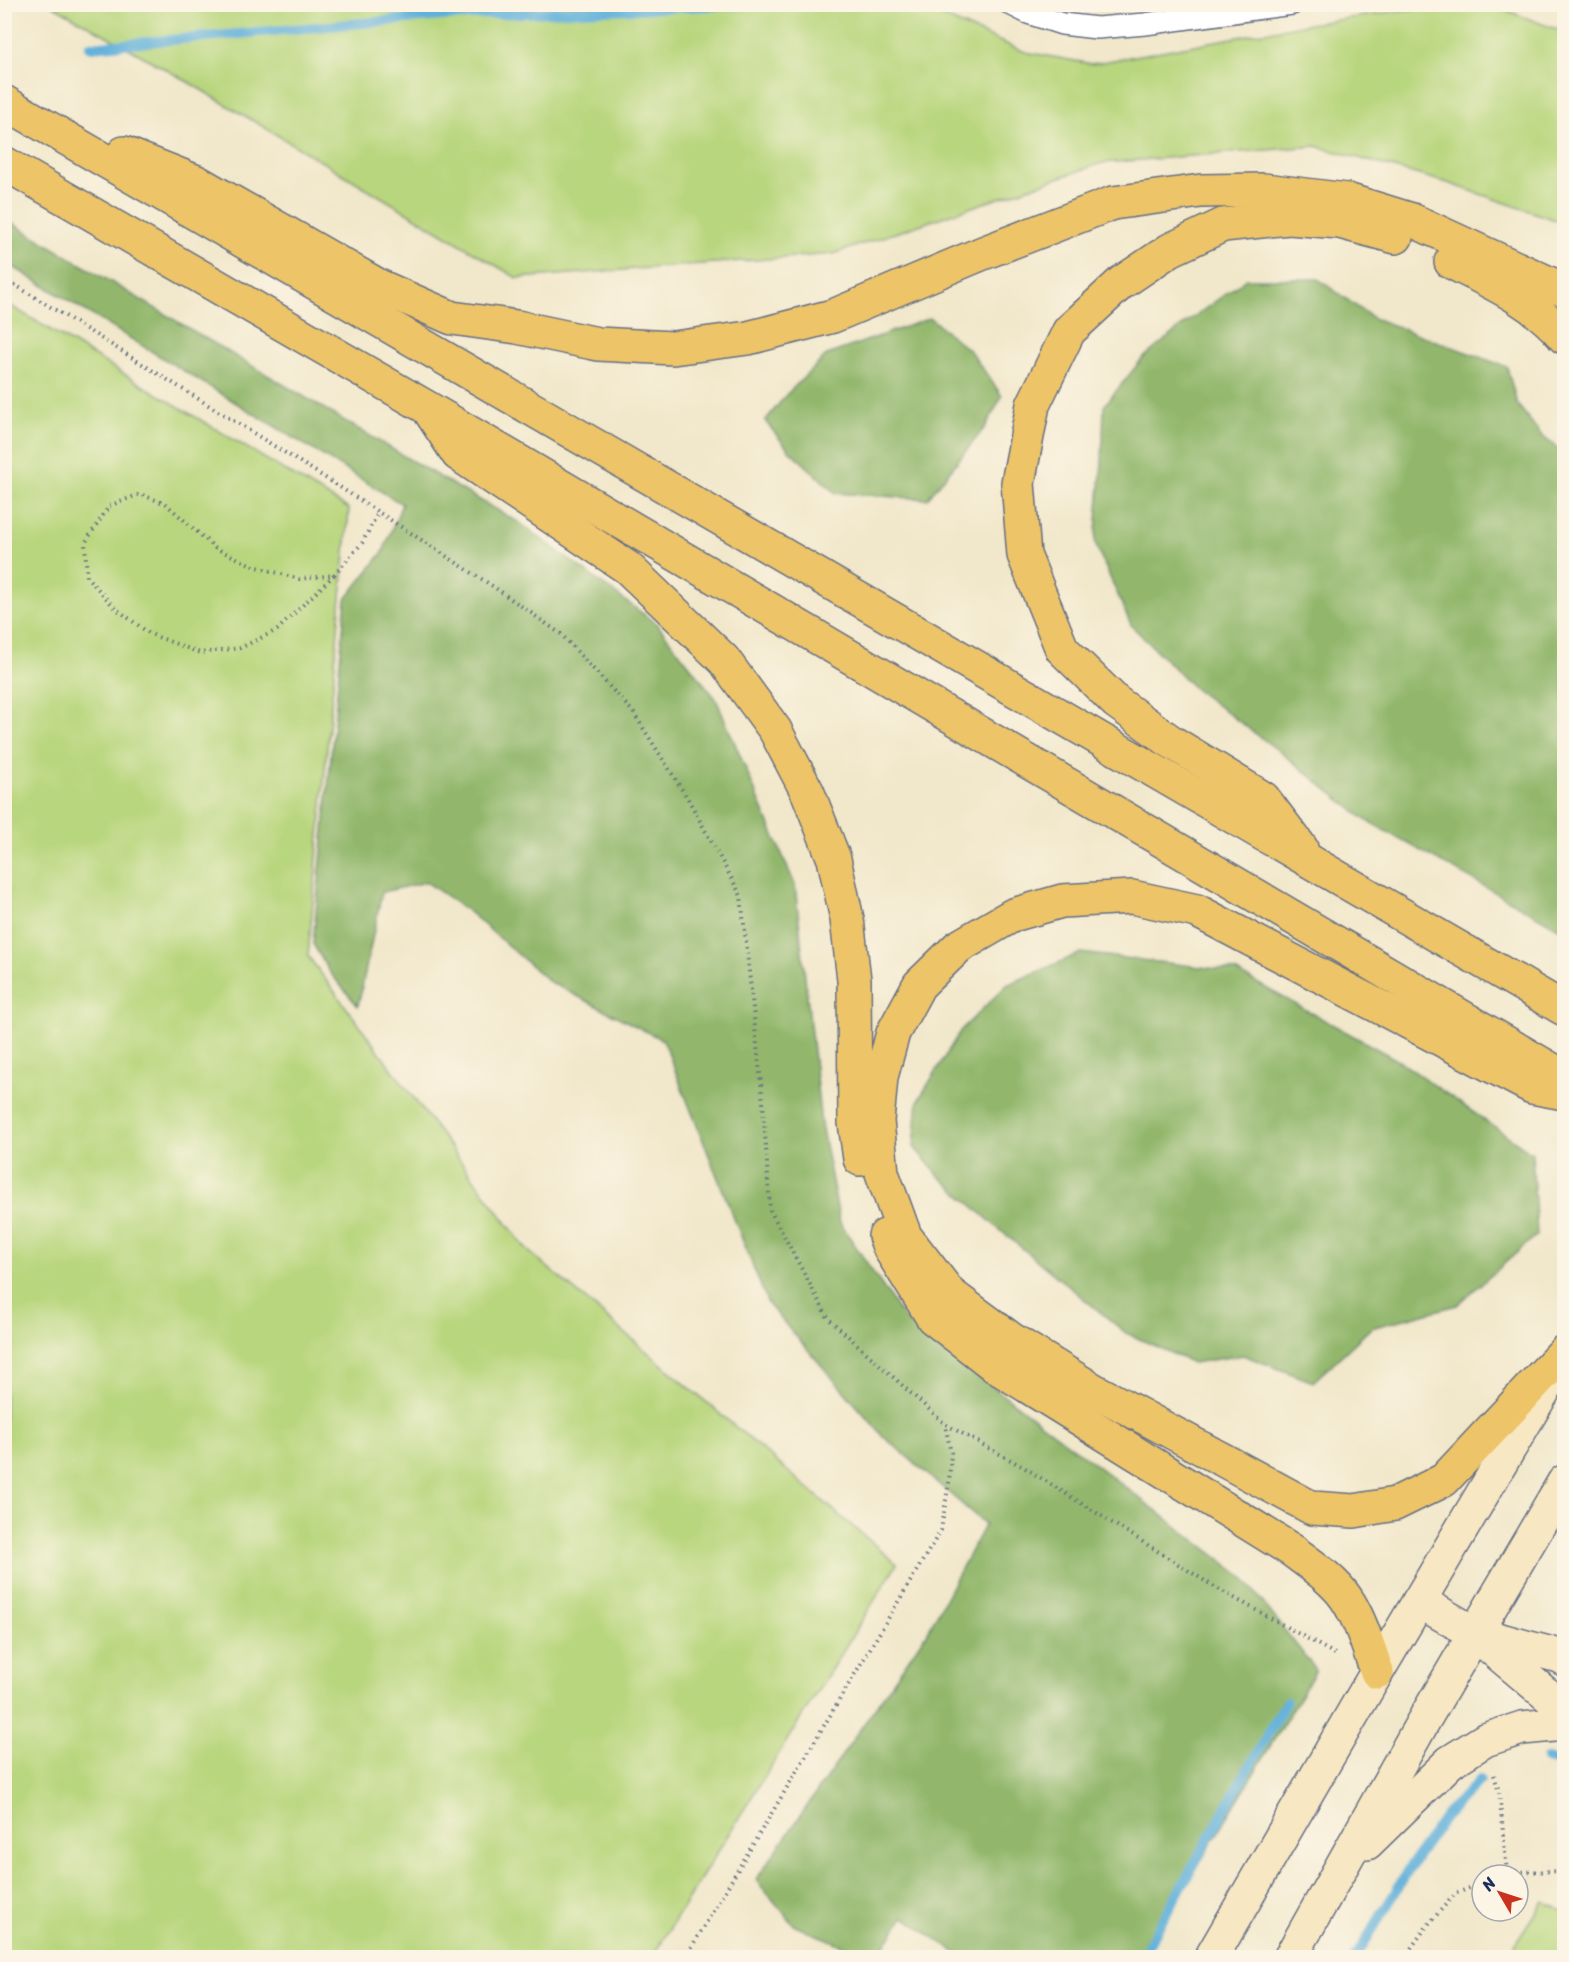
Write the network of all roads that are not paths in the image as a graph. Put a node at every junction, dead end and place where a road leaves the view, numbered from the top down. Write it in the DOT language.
graph roads {
  1 [pos="1010,4"];
  2 [pos="1292,4"];
  3 [pos="13,107"];
  4 [pos="4,163"];
  5 [pos="1564,290"];
  6 [pos="1564,336"];
  7 [pos="426,406"];
  8 [pos="1311,861"];
  9 [pos="1564,1009"];
  10 [pos="1564,1077"];
  11 [pos="1564,1092"];
  12 [pos="1564,1354"];
  13 [pos="1564,1482"];
  14 [pos="1419,1601"];
  15 [pos="1474,1634"];
  16 [pos="1564,1659"];
  17 [pos="1377,1672"];
  18 [pos="1564,1709"];
  19 [pos="1564,1724"];
  20 [pos="1343,1865"];
  21 [pos="1212,1958"];
  22 [pos="1290,1958"];
  1 -- 2 [label="lane"];
  3 -- 5 [label="highway"];
  3 -- 8 [label="highway"];
  4 -- 7 [label="highway"];
  6 -- 8 [label="highway"];
  7 -- 10 [label="highway"];
  7 -- 17 [label="highway"];
  8 -- 9 [label="highway"];
  11 -- 12 [label="highway"];
  12 -- 14 [label="main road"];
  13 -- 15 [label="main road"];
  14 -- 15 [label="main road"];
  14 -- 17 [label="main road"];
  15 -- 16 [label="main road"];
  15 -- 18 [label="main road"];
  15 -- 20 [label="main road"];
  17 -- 21 [label="main road"];
  19 -- 20 [label="main road"];
  20 -- 22 [label="main road"];
}
